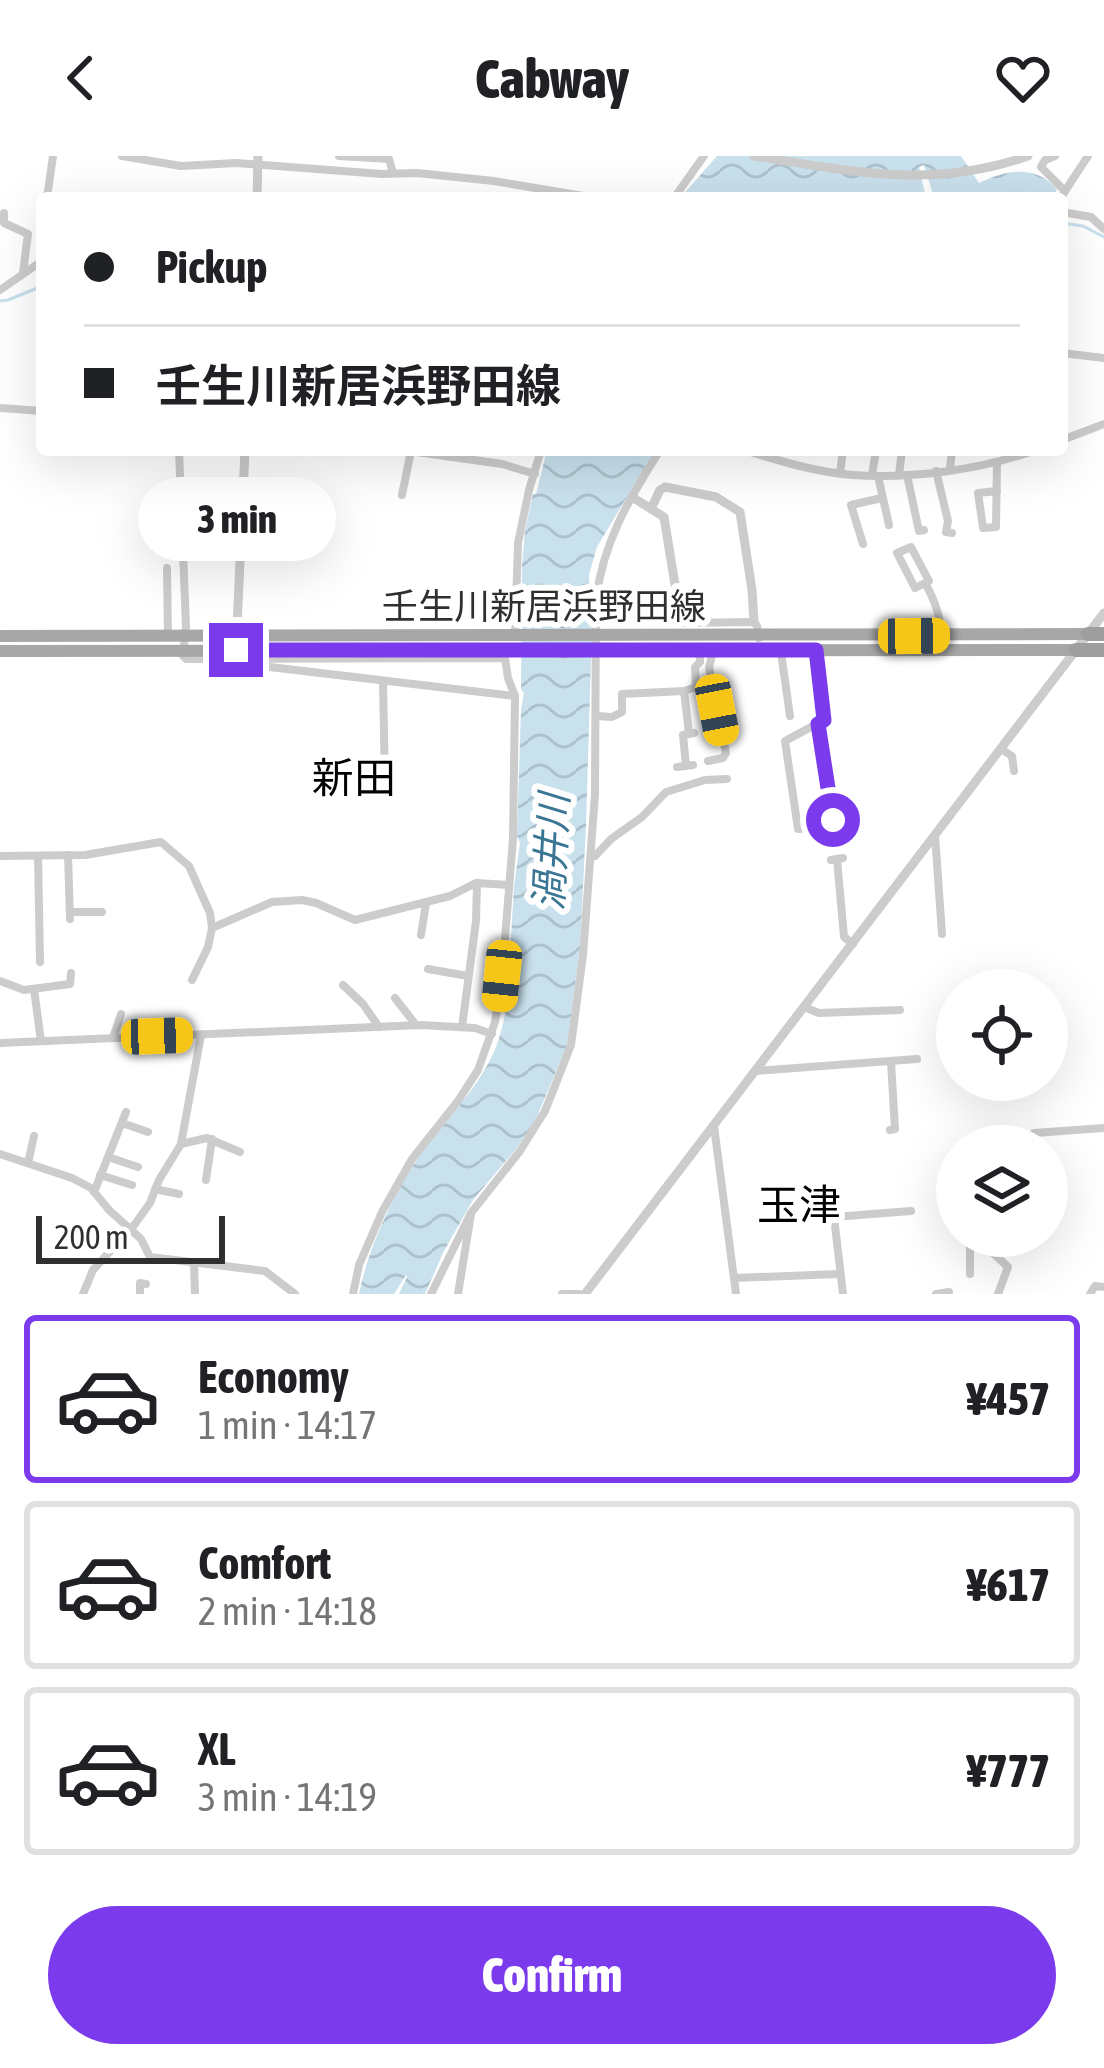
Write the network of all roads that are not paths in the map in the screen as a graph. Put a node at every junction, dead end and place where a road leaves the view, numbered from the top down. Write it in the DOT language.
graph roads {
  1 [pos="53,156"];
  2 [pos="122,156"];
  3 [pos="339,156"];
  4 [pos="704,156"];
  5 [pos="754,156"];
  6 [pos="1028,156"];
  7 [pos="1055,156"];
  8 [pos="1088,157"];
  9 [pos="258,160"];
  10 [pos="393,173"];
  11 [pos="48,192"];
  12 [pos="257,192"];
  13 [pos="559,192"];
  14 [pos="678,192"];
  15 [pos="1061,192"];
  16 [pos="1065,192"];
  17 [pos="1068,212"];
  18 [pos="4,213"];
  19 [pos="20,217"];
  20 [pos="1104,229"];
  21 [pos="19,230"];
  22 [pos="36,265"];
  23 [pos="23,274"];
  24 [pos="0,290"];
  25 [pos="1068,354"];
  26 [pos="1104,358"];
  27 [pos="0,408"];
  28 [pos="36,411"];
  29 [pos="1104,424"];
  30 [pos="1068,438"];
  31 [pos="179,456"];
  32 [pos="245,456"];
  33 [pos="406,456"];
  34 [pos="443,456"];
  35 [pos="540,456"];
  36 [pos="656,456"];
  37 [pos="781,456"];
  38 [pos="842,456"];
  39 [pos="876,456"];
  40 [pos="902,456"];
  41 [pos="951,456"];
  42 [pos="994,456"];
  43 [pos="1013,456"];
  44 [pos="995,462"];
  45 [pos="950,469"];
  46 [pos="936,471"];
  47 [pos="840,473"];
  48 [pos="535,474"];
  49 [pos="903,475"];
  50 [pos="875,476"];
  51 [pos="997,491"];
  52 [pos="402,495"];
  53 [pos="632,497"];
  54 [pos="881,498"];
  55 [pos="651,509"];
  56 [pos="889,525"];
  57 [pos="924,530"];
  58 [pos="952,533"];
  59 [pos="863,544"];
  60 [pos="166,568"];
  61 [pos="925,584"];
  62 [pos="676,591"];
  63 [pos="1104,613"];
  64 [pos="1096,634"];
  65 [pos="941,635"];
  66 [pos="0,636"];
  67 [pos="757,636"];
  68 [pos="168,637"];
  69 [pos="184,643"];
  70 [pos="236,643"];
  71 [pos="516,643"];
  72 [pos="595,643"];
  73 [pos="707,650"];
  74 [pos="781,650"];
  75 [pos="816,650"];
  76 [pos="1076,650"];
  77 [pos="1104,650"];
  78 [pos="0,651"];
  79 [pos="214,659"];
  80 [pos="383,681"];
  81 [pos="684,692"];
  82 [pos="515,696"];
  83 [pos="596,716"];
  84 [pos="790,716"];
  85 [pos="818,724"];
  86 [pos="1001,749"];
  87 [pos="685,766"];
  88 [pos="1014,771"];
  89 [pos="385,786"];
  90 [pos="935,835"];
  91 [pos="68,855"];
  92 [pos="0,856"];
  93 [pos="38,856"];
  94 [pos="837,859"];
  95 [pos="591,868"];
  96 [pos="477,883"];
  97 [pos="509,885"];
  98 [pos="426,903"];
  99 [pos="101,912"];
  100 [pos="212,928"];
  101 [pos="942,934"];
  102 [pos="421,935"];
  103 [pos="853,944"];
  104 [pos="40,962"];
  105 [pos="428,969"];
  106 [pos="71,973"];
  107 [pos="469,976"];
  108 [pos="0,980"];
  109 [pos="192,980"];
  110 [pos="343,985"];
  111 [pos="34,988"];
  112 [pos="395,998"];
  113 [pos="804,1007"];
  114 [pos="484,1010"];
  115 [pos="900,1010"];
  116 [pos="497,1013"];
  117 [pos="121,1014"];
  118 [pos="417,1025"];
  119 [pos="380,1027"];
  120 [pos="462,1028"];
  121 [pos="492,1034"];
  122 [pos="200,1035"];
  123 [pos="113,1038"];
  124 [pos="40,1042"];
  125 [pos="0,1043"];
  126 [pos="917,1059"];
  127 [pos="891,1062"];
  128 [pos="755,1071"];
  129 [pos="126,1112"];
  130 [pos="122,1123"];
  131 [pos="714,1126"];
  132 [pos="1104,1128"];
  133 [pos="890,1130"];
  134 [pos="1068,1131"];
  135 [pos="148,1132"];
  136 [pos="34,1136"];
  137 [pos="212,1139"];
  138 [pos="181,1144"];
  139 [pos="239,1151"];
  140 [pos="0,1154"];
  141 [pos="108,1156"];
  142 [pos="28,1164"];
  143 [pos="138,1167"];
  144 [pos="100,1175"];
  145 [pos="206,1180"];
  146 [pos="131,1185"];
  147 [pos="155,1189"];
  148 [pos="94,1192"];
  149 [pos="179,1194"];
  150 [pos="911,1211"];
  151 [pos="471,1213"];
  152 [pos="130,1230"];
  153 [pos="968,1257"];
  154 [pos="997,1257"];
  155 [pos="194,1262"];
  156 [pos="1020,1264"];
  157 [pos="1008,1267"];
  158 [pos="840,1274"];
  159 [pos="970,1274"];
  160 [pos="734,1278"];
  161 [pos="146,1283"];
  162 [pos="1104,1289"];
  163 [pos="950,1292"];
  164 [pos="587,1293"];
  165 [pos="1002,1293"];
  166 [pos="83,1294"];
  167 [pos="140,1294"];
  168 [pos="195,1294"];
  169 [pos="295,1294"];
  170 [pos="353,1294"];
  171 [pos="430,1294"];
  172 [pos="458,1294"];
  173 [pos="562,1294"];
  174 [pos="736,1294"];
  175 [pos="843,1294"];
  176 [pos="936,1294"];
  177 [pos="1090,1294"];
  1 -- 11 [label="street"];
  2 -- 9 [label="street"];
  3 -- 10 [label="street"];
  4 -- 14 [label="street"];
  5 -- 6 [label="street"];
  7 -- 15 [label="street"];
  8 -- 16 [label="street"];
  9 -- 10 [label="street"];
  9 -- 12 [label="street"];
  10 -- 13 [label="street"];
  17 -- 20 [label="street"];
  18 -- 21 [label="street"];
  19 -- 21 [label="street"];
  21 -- 23 [label="street"];
  22 -- 23 [label="street"];
  23 -- 24 [label="street"];
  25 -- 26 [label="street"];
  27 -- 28 [label="street"];
  29 -- 30 [label="street"];
  31 -- 69 [label="street"];
  32 -- 70 [label="street"];
  33 -- 52 [label="street"];
  34 -- 48 [label="street"];
  35 -- 48 [label="street"];
  36 -- 53 [label="street"];
  37 -- 47 [label="street"];
  38 -- 47 [label="street"];
  39 -- 50 [label="street"];
  40 -- 49 [label="street"];
  41 -- 45 [label="street"];
  42 -- 44 [label="street"];
  43 -- 44 [label="street"];
  44 -- 45 [label="street"];
  44 -- 51 [label="street"];
  45 -- 46 [label="street"];
  46 -- 49 [label="street"];
  46 -- 58 [label="street"];
  47 -- 50 [label="street"];
  48 -- 71 [label="street"];
  49 -- 50 [label="street"];
  49 -- 57 [label="street"];
  50 -- 54 [label="street"];
  51 -- 51 [label="street"];
  53 -- 55 [label="street"];
  53 -- 72 [label="street"];
  54 -- 56 [label="street"];
  54 -- 59 [label="street"];
  55 -- 62 [label="street"];
  55 -- 67 [label="street"];
  60 -- 68 [label="street"];
  61 -- 61 [label="street"];
  61 -- 65 [label="street"];
  62 -- 67 [label="street"];
  63 -- 64 [label="street"];
  64 -- 65 [label="main road, 壬生川新居浜野田線"];
  64 -- 76 [label="street"];
  65 -- 67 [label="main road, 壬生川新居浜野田線"];
  66 -- 68 [label="main road, 壬生川新居浜野田線"];
  67 -- 72 [label="main road, 壬生川新居浜野田線"];
  67 -- 73 [label="main road, 壬生川新居浜野田線"];
  67 -- 74 [label="main road, 壬生川新居浜野田線"];
  68 -- 69 [label="main road, 壬生川新居浜野田線"];
  69 -- 70 [label="main road, 壬生川新居浜野田線"];
  69 -- 78 [label="main road, 壬生川新居浜野田線"];
  69 -- 79 [label="street"];
  70 -- 71 [label="main road, 壬生川新居浜野田線"];
  71 -- 72 [label="main road, 壬生川新居浜野田線"];
  72 -- 73 [label="main road, 壬生川新居浜野田線"];
  72 -- 83 [label="street"];
  73 -- 81 [label="street"];
  73 -- 95 [label="street"];
  74 -- 75 [label="main road, 壬生川新居浜野田線"];
  74 -- 84 [label="street"];
  75 -- 76 [label="main road, 壬生川新居浜野田線"];
  75 -- 85 [label="street"];
  76 -- 77 [label="highway"];
  76 -- 86 [label="street"];
  79 -- 80 [label="street"];
  79 -- 82 [label="street"];
  80 -- 82 [label="street"];
  80 -- 89 [label="street"];
  81 -- 83 [label="street"];
  81 -- 87 [label="street"];
  82 -- 97 [label="street"];
  83 -- 95 [label="street"];
  85 -- 85 [label="street"];
  86 -- 88 [label="street"];
  86 -- 90 [label="street"];
  90 -- 101 [label="street"];
  90 -- 103 [label="street"];
  91 -- 93 [label="street"];
  91 -- 99 [label="street"];
  91 -- 100 [label="street"];
  92 -- 93 [label="street"];
  93 -- 104 [label="street"];
  94 -- 103 [label="street"];
  95 -- 151 [label="street"];
  96 -- 97 [label="street"];
  96 -- 98 [label="street"];
  96 -- 107 [label="street"];
  97 -- 116 [label="street"];
  98 -- 100 [label="street"];
  98 -- 102 [label="street"];
  100 -- 109 [label="street"];
  103 -- 113 [label="street"];
  105 -- 107 [label="street"];
  106 -- 111 [label="street"];
  107 -- 120 [label="street"];
  108 -- 111 [label="street"];
  110 -- 119 [label="street"];
  111 -- 124 [label="street"];
  112 -- 118 [label="street"];
  113 -- 115 [label="street"];
  113 -- 128 [label="street"];
  114 -- 116 [label="street"];
  116 -- 121 [label="street"];
  117 -- 123 [label="street"];
  118 -- 119 [label="street"];
  118 -- 120 [label="street"];
  119 -- 122 [label="street"];
  120 -- 121 [label="street"];
  121 -- 170 [label="street"];
  122 -- 123 [label="street"];
  122 -- 138 [label="street"];
  123 -- 124 [label="street"];
  124 -- 125 [label="street"];
  126 -- 127 [label="street"];
  127 -- 128 [label="street"];
  127 -- 133 [label="street"];
  128 -- 131 [label="street"];
  129 -- 130 [label="street"];
  130 -- 135 [label="street"];
  130 -- 141 [label="street"];
  131 -- 160 [label="street"];
  131 -- 164 [label="street"];
  132 -- 134 [label="street"];
  136 -- 142 [label="street"];
  137 -- 138 [label="street"];
  137 -- 139 [label="street"];
  137 -- 145 [label="street"];
  138 -- 147 [label="street"];
  140 -- 142 [label="street"];
  141 -- 143 [label="street"];
  141 -- 144 [label="street"];
  142 -- 148 [label="street"];
  144 -- 146 [label="street"];
  144 -- 148 [label="street"];
  147 -- 149 [label="street"];
  147 -- 152 [label="street"];
  148 -- 152 [label="street"];
  150 -- 158 [label="street"];
  151 -- 171 [label="street"];
  151 -- 172 [label="street"];
  152 -- 155 [label="street"];
  152 -- 166 [label="street"];
  153 -- 159 [label="street"];
  154 -- 157 [label="street"];
  155 -- 168 [label="street"];
  155 -- 169 [label="street"];
  156 -- 157 [label="street"];
  157 -- 165 [label="street"];
  158 -- 160 [label="street"];
  158 -- 175 [label="street"];
  160 -- 174 [label="street"];
  161 -- 167 [label="street"];
  162 -- 177 [label="street"];
  163 -- 176 [label="street"];
  164 -- 173 [label="street"];
}
